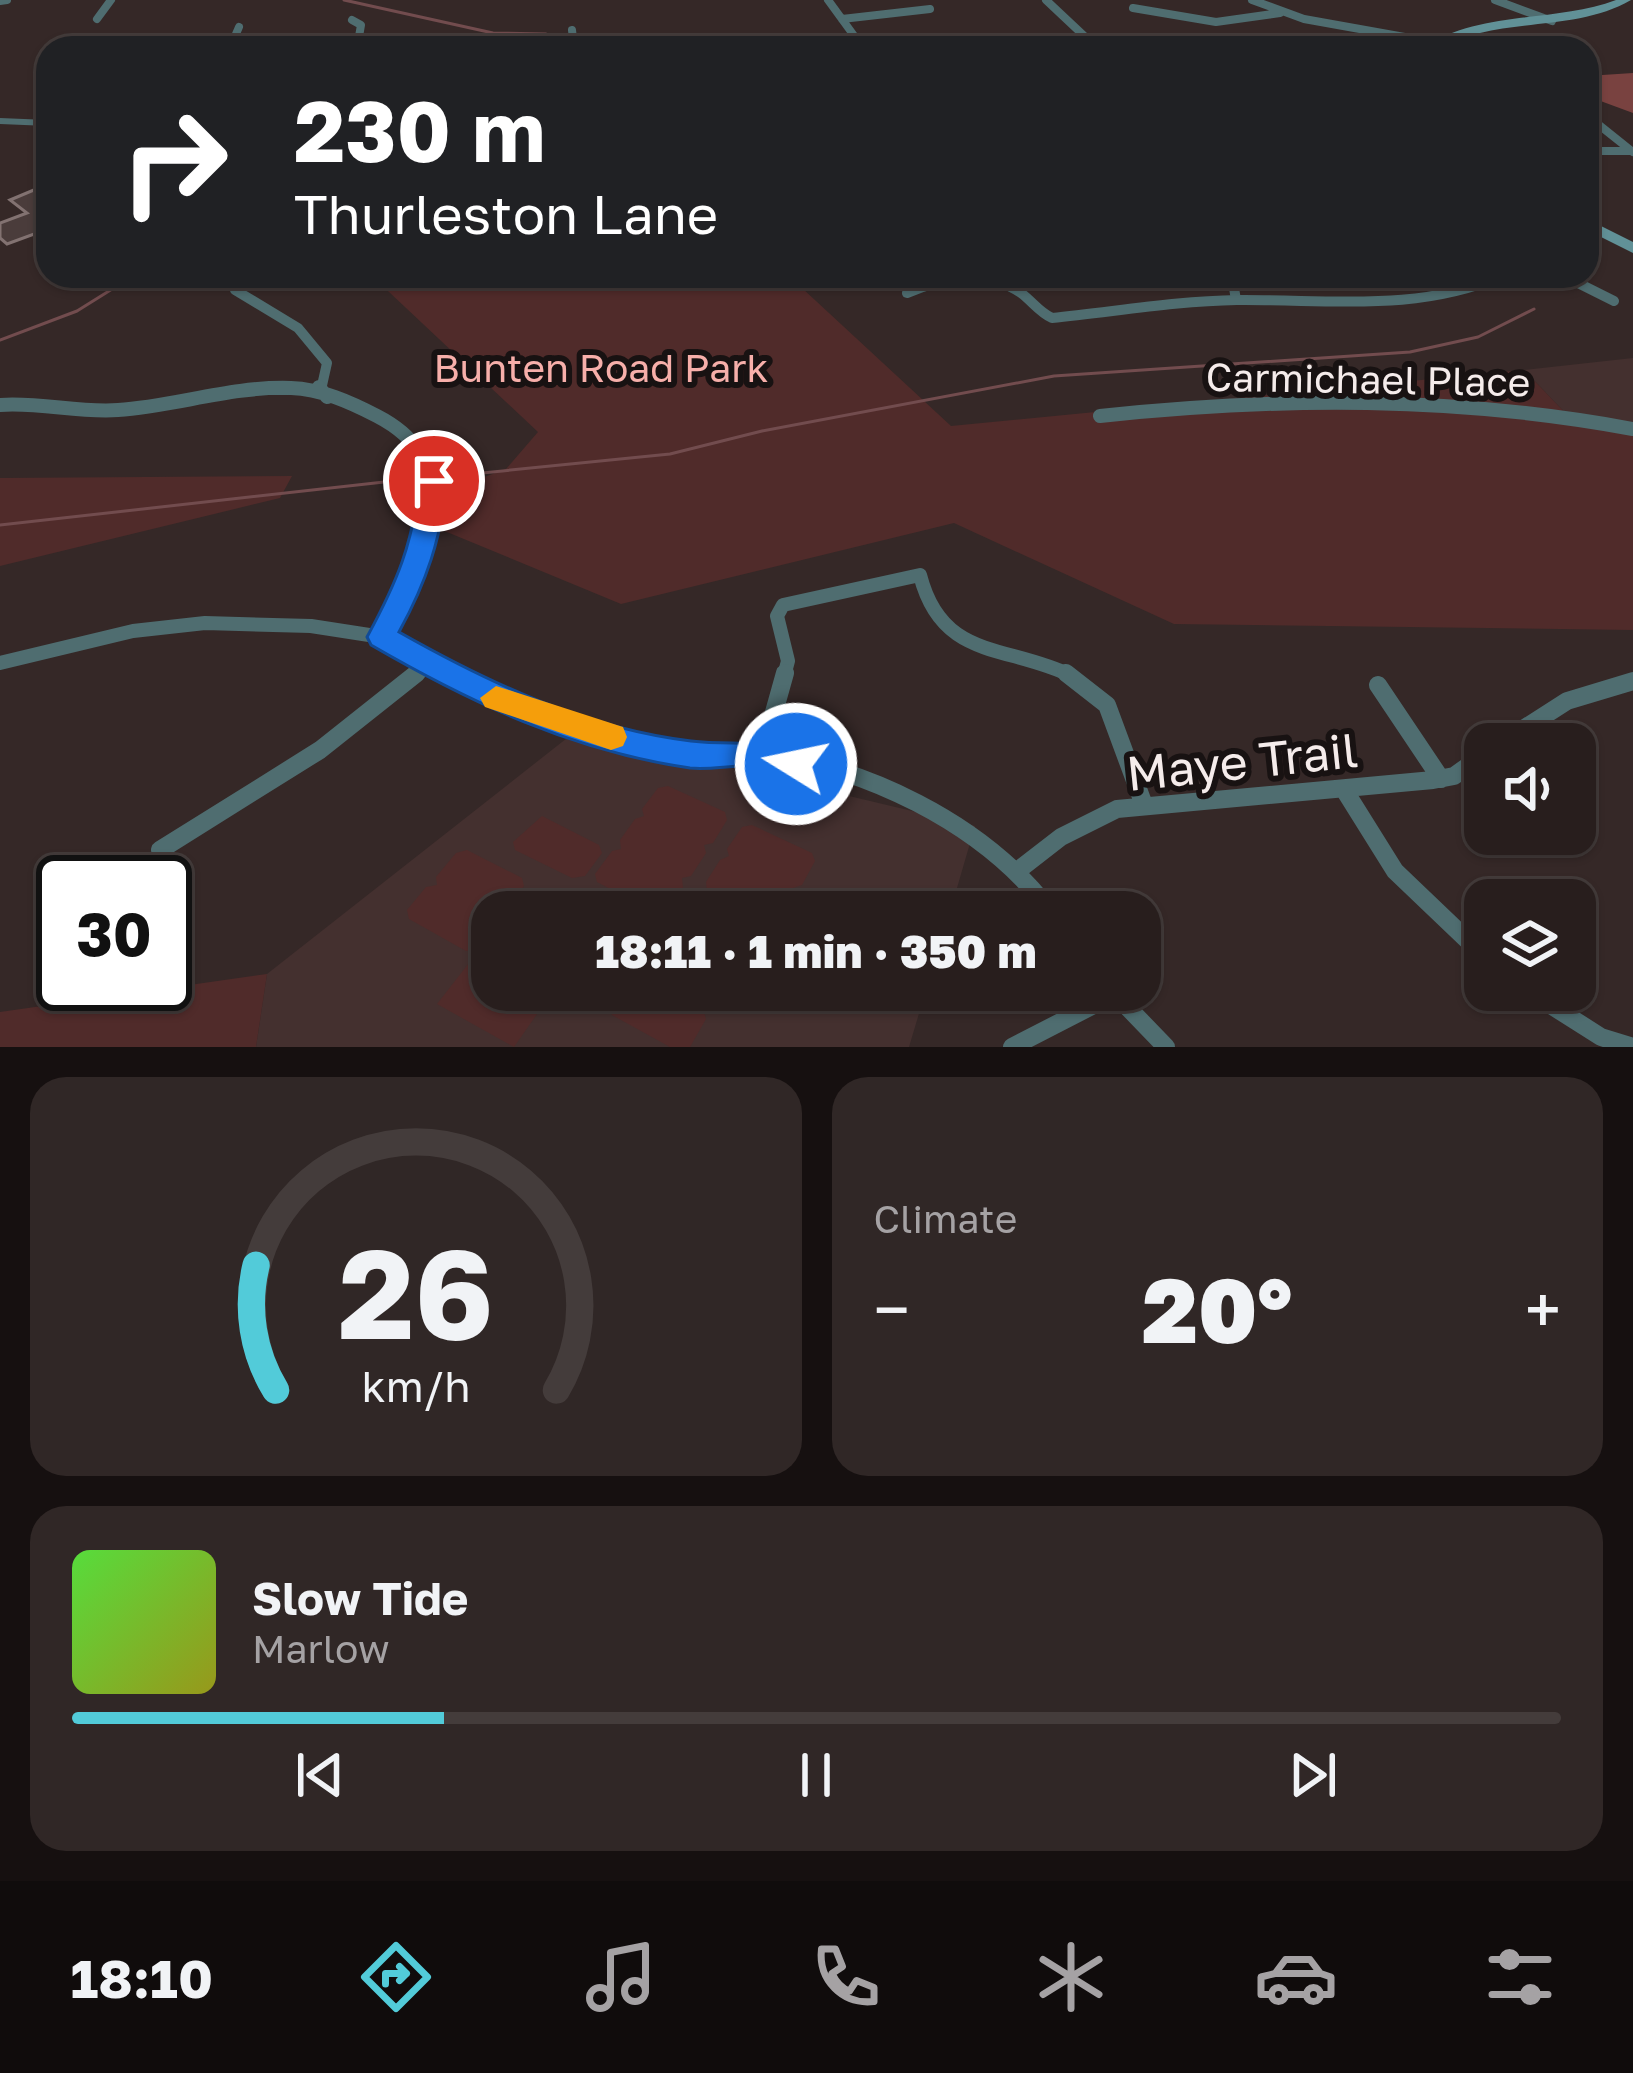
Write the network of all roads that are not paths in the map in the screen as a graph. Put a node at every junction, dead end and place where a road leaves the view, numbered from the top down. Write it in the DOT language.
graph roads {
  1 [pos="111,0"];
  2 [pos="828,0"];
  3 [pos="1046,0"];
  4 [pos="1252,0"];
  5 [pos="1495,0"];
  6 [pos="1626,0"];
  7 [pos="1132,8"];
  8 [pos="930,9"];
  9 [pos="1280,13"];
  10 [pos="97,19"];
  11 [pos="352,20"];
  12 [pos="842,20"];
  13 [pos="1552,21"];
  14 [pos="239,27"];
  15 [pos="572,31"];
  16 [pos="235,36"];
  17 [pos="359,36"];
  18 [pos="573,36"];
  19 [pos="854,36"];
  20 [pos="1084,36"];
  21 [pos="1391,36"];
  22 [pos="1478,36"];
  23 [pos="0,121"];
  24 [pos="36,122"];
  25 [pos="1599,125"];
  26 [pos="1599,151"];
  27 [pos="1632,151"];
  28 [pos="1599,230"];
  29 [pos="1633,248"];
  30 [pos="918,288"];
  31 [pos="1010,288"];
  32 [pos="1234,288"];
  33 [pos="1475,288"];
  34 [pos="1588,288"];
  35 [pos="235,290"];
  36 [pos="908,293"];
  37 [pos="1236,300"];
  38 [pos="1614,301"];
  39 [pos="327,397"];
  40 [pos="0,405"];
  41 [pos="1100,416"];
  42 [pos="1633,429"];
  43 [pos="382,637"];
  44 [pos="0,663"];
  45 [pos="430,663"];
  46 [pos="1633,681"];
  47 [pos="1378,686"];
  48 [pos="1533,723"];
  49 [pos="762,755"];
  50 [pos="1464,766"];
  51 [pos="1441,779"];
  52 [pos="1345,791"];
  53 [pos="1144,805"];
  54 [pos="160,850"];
  55 [pos="1016,872"];
  56 [pos="1033,891"];
  57 [pos="1464,937"];
  58 [pos="1078,1011"];
  59 [pos="1131,1011"];
  60 [pos="1560,1011"];
  61 [pos="1012,1047"];
  62 [pos="1166,1047"];
  63 [pos="1633,1047"];
  1 -- 10 [label="street"];
  2 -- 12 [label="street"];
  3 -- 20 [label="street"];
  4 -- 9 [label="street"];
  5 -- 13 [label="street"];
  6 -- 13 [label="main road"];
  7 -- 9 [label="street"];
  8 -- 12 [label="street"];
  9 -- 21 [label="street"];
  11 -- 17 [label="street"];
  12 -- 19 [label="street"];
  13 -- 22 [label="main road"];
  14 -- 16 [label="street"];
  15 -- 18 [label="street"];
  23 -- 24 [label="street"];
  25 -- 27 [label="street"];
  26 -- 27 [label="street"];
  28 -- 29 [label="main road"];
  30 -- 36 [label="street"];
  31 -- 37 [label="street"];
  32 -- 37 [label="street"];
  33 -- 37 [label="street"];
  34 -- 38 [label="street"];
  35 -- 39 [label="street"];
  39 -- 40 [label="street"];
  39 -- 43 [label="street"];
  41 -- 42 [label="street, Carmichael Place"];
  43 -- 44 [label="street"];
  43 -- 45 [label="street"];
  45 -- 49 [label="street"];
  45 -- 54 [label="street"];
  46 -- 48 [label="street"];
  47 -- 51 [label="street"];
  49 -- 53 [label="street"];
  49 -- 55 [label="street"];
  50 -- 51 [label="street, Maye Trail"];
  51 -- 52 [label="street, Maye Trail"];
  52 -- 53 [label="street, Maye Trail"];
  52 -- 57 [label="street"];
  53 -- 55 [label="street, Maye Trail"];
  55 -- 56 [label="street"];
  58 -- 61 [label="street"];
  59 -- 62 [label="street"];
  60 -- 63 [label="street"];
}
